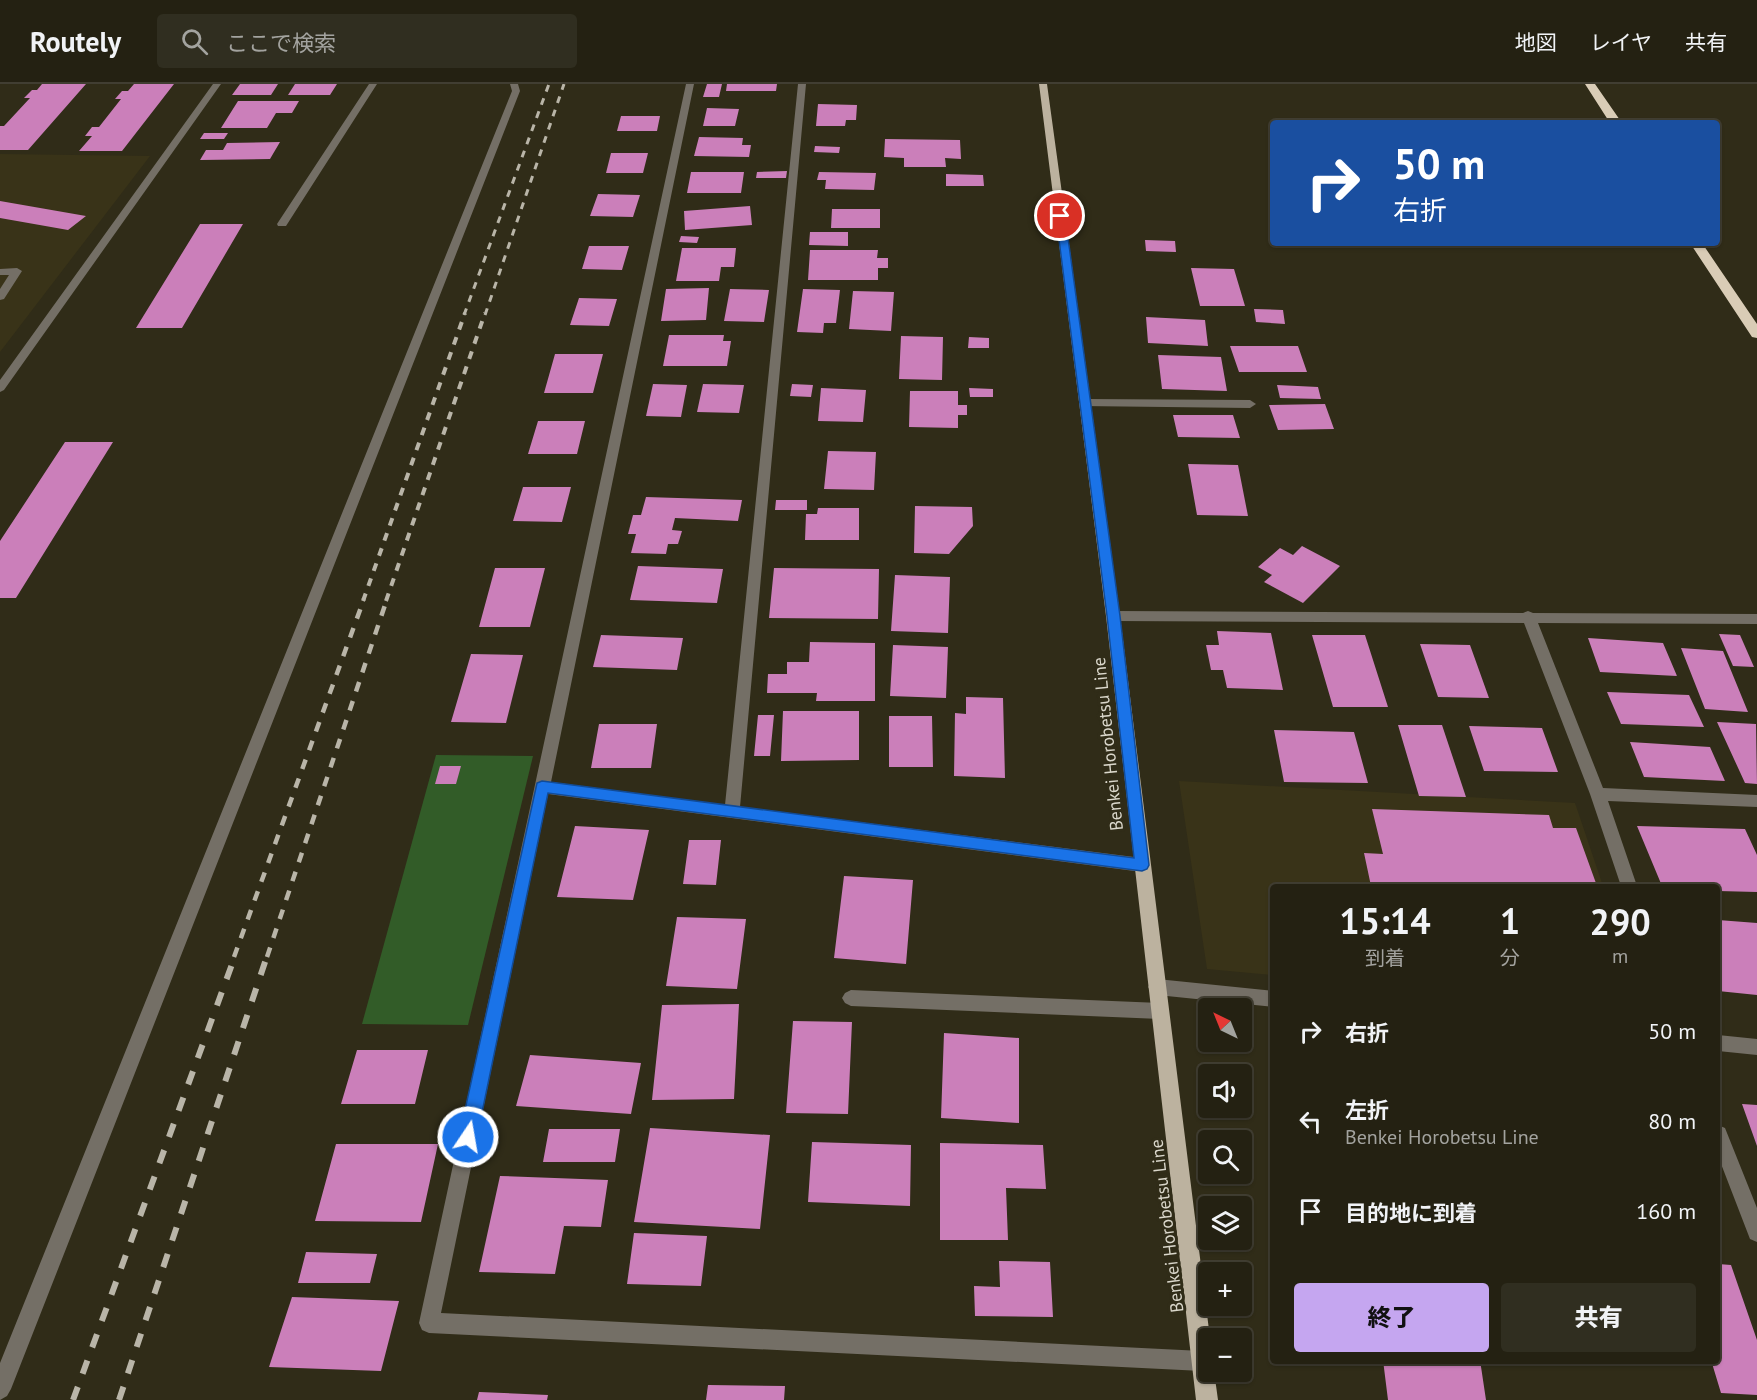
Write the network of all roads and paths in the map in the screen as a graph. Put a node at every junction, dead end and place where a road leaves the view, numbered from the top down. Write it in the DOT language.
graph roads {
  1 [pos="217,84"];
  2 [pos="373,84"];
  3 [pos="514,84"];
  4 [pos="690,84"];
  5 [pos="802,84"];
  6 [pos="1043,84"];
  7 [pos="1590,84"];
  8 [pos="1614,120"];
  9 [pos="282,224"];
  10 [pos="1698,246"];
  11 [pos="0,272"];
  12 [pos="0,297"];
  13 [pos="1757,334"];
  14 [pos="0,388"];
  15 [pos="1085,403"];
  16 [pos="1250,404"];
  17 [pos="1113,616"];
  18 [pos="1528,616"];
  19 [pos="1757,619"];
  20 [pos="542,787"];
  21 [pos="1598,794"];
  22 [pos="1757,801"];
  23 [pos="732,812"];
  24 [pos="1142,865"];
  25 [pos="1628,884"];
  26 [pos="1157,987"];
  27 [pos="851,998"];
  28 [pos="1270,999"];
  29 [pos="1160,1011"];
  30 [pos="1720,1043"];
  31 [pos="1757,1047"];
  32 [pos="1720,1139"];
  33 [pos="1757,1232"];
  34 [pos="1198,1328"];
  35 [pos="1198,1361"];
  36 [pos="1205,1382"];
  37 [pos="0,1389"];
  38 [pos="1207,1400"];
  1 -- 14 [label="street"];
  2 -- 9 [label="street"];
  3 -- 37 [label="street"];
  4 -- 20 [label="street"];
  5 -- 23 [label="street"];
  6 -- 15 [label="main road, Benkei Horobetsu Line"];
  7 -- 8 [label="highway"];
  10 -- 13 [label="highway"];
  11 -- 12 [label="street"];
  15 -- 16 [label="street"];
  15 -- 17 [label="main road, Benkei Horobetsu Line"];
  17 -- 18 [label="street"];
  17 -- 24 [label="main road, Benkei Horobetsu Line"];
  18 -- 19 [label="street"];
  18 -- 21 [label="street"];
  20 -- 23 [label="street"];
  20 -- 35 [label="street"];
  21 -- 22 [label="street"];
  21 -- 25 [label="street"];
  23 -- 24 [label="street"];
  24 -- 26 [label="main road, Benkei Horobetsu Line"];
  26 -- 28 [label="street"];
  26 -- 29 [label="main road, Benkei Horobetsu Line"];
  27 -- 29 [label="street"];
  29 -- 34 [label="main road, Benkei Horobetsu Line"];
  30 -- 31 [label="street"];
  32 -- 33 [label="street"];
  36 -- 38 [label="main road, Benkei Horobetsu Line"];
}
